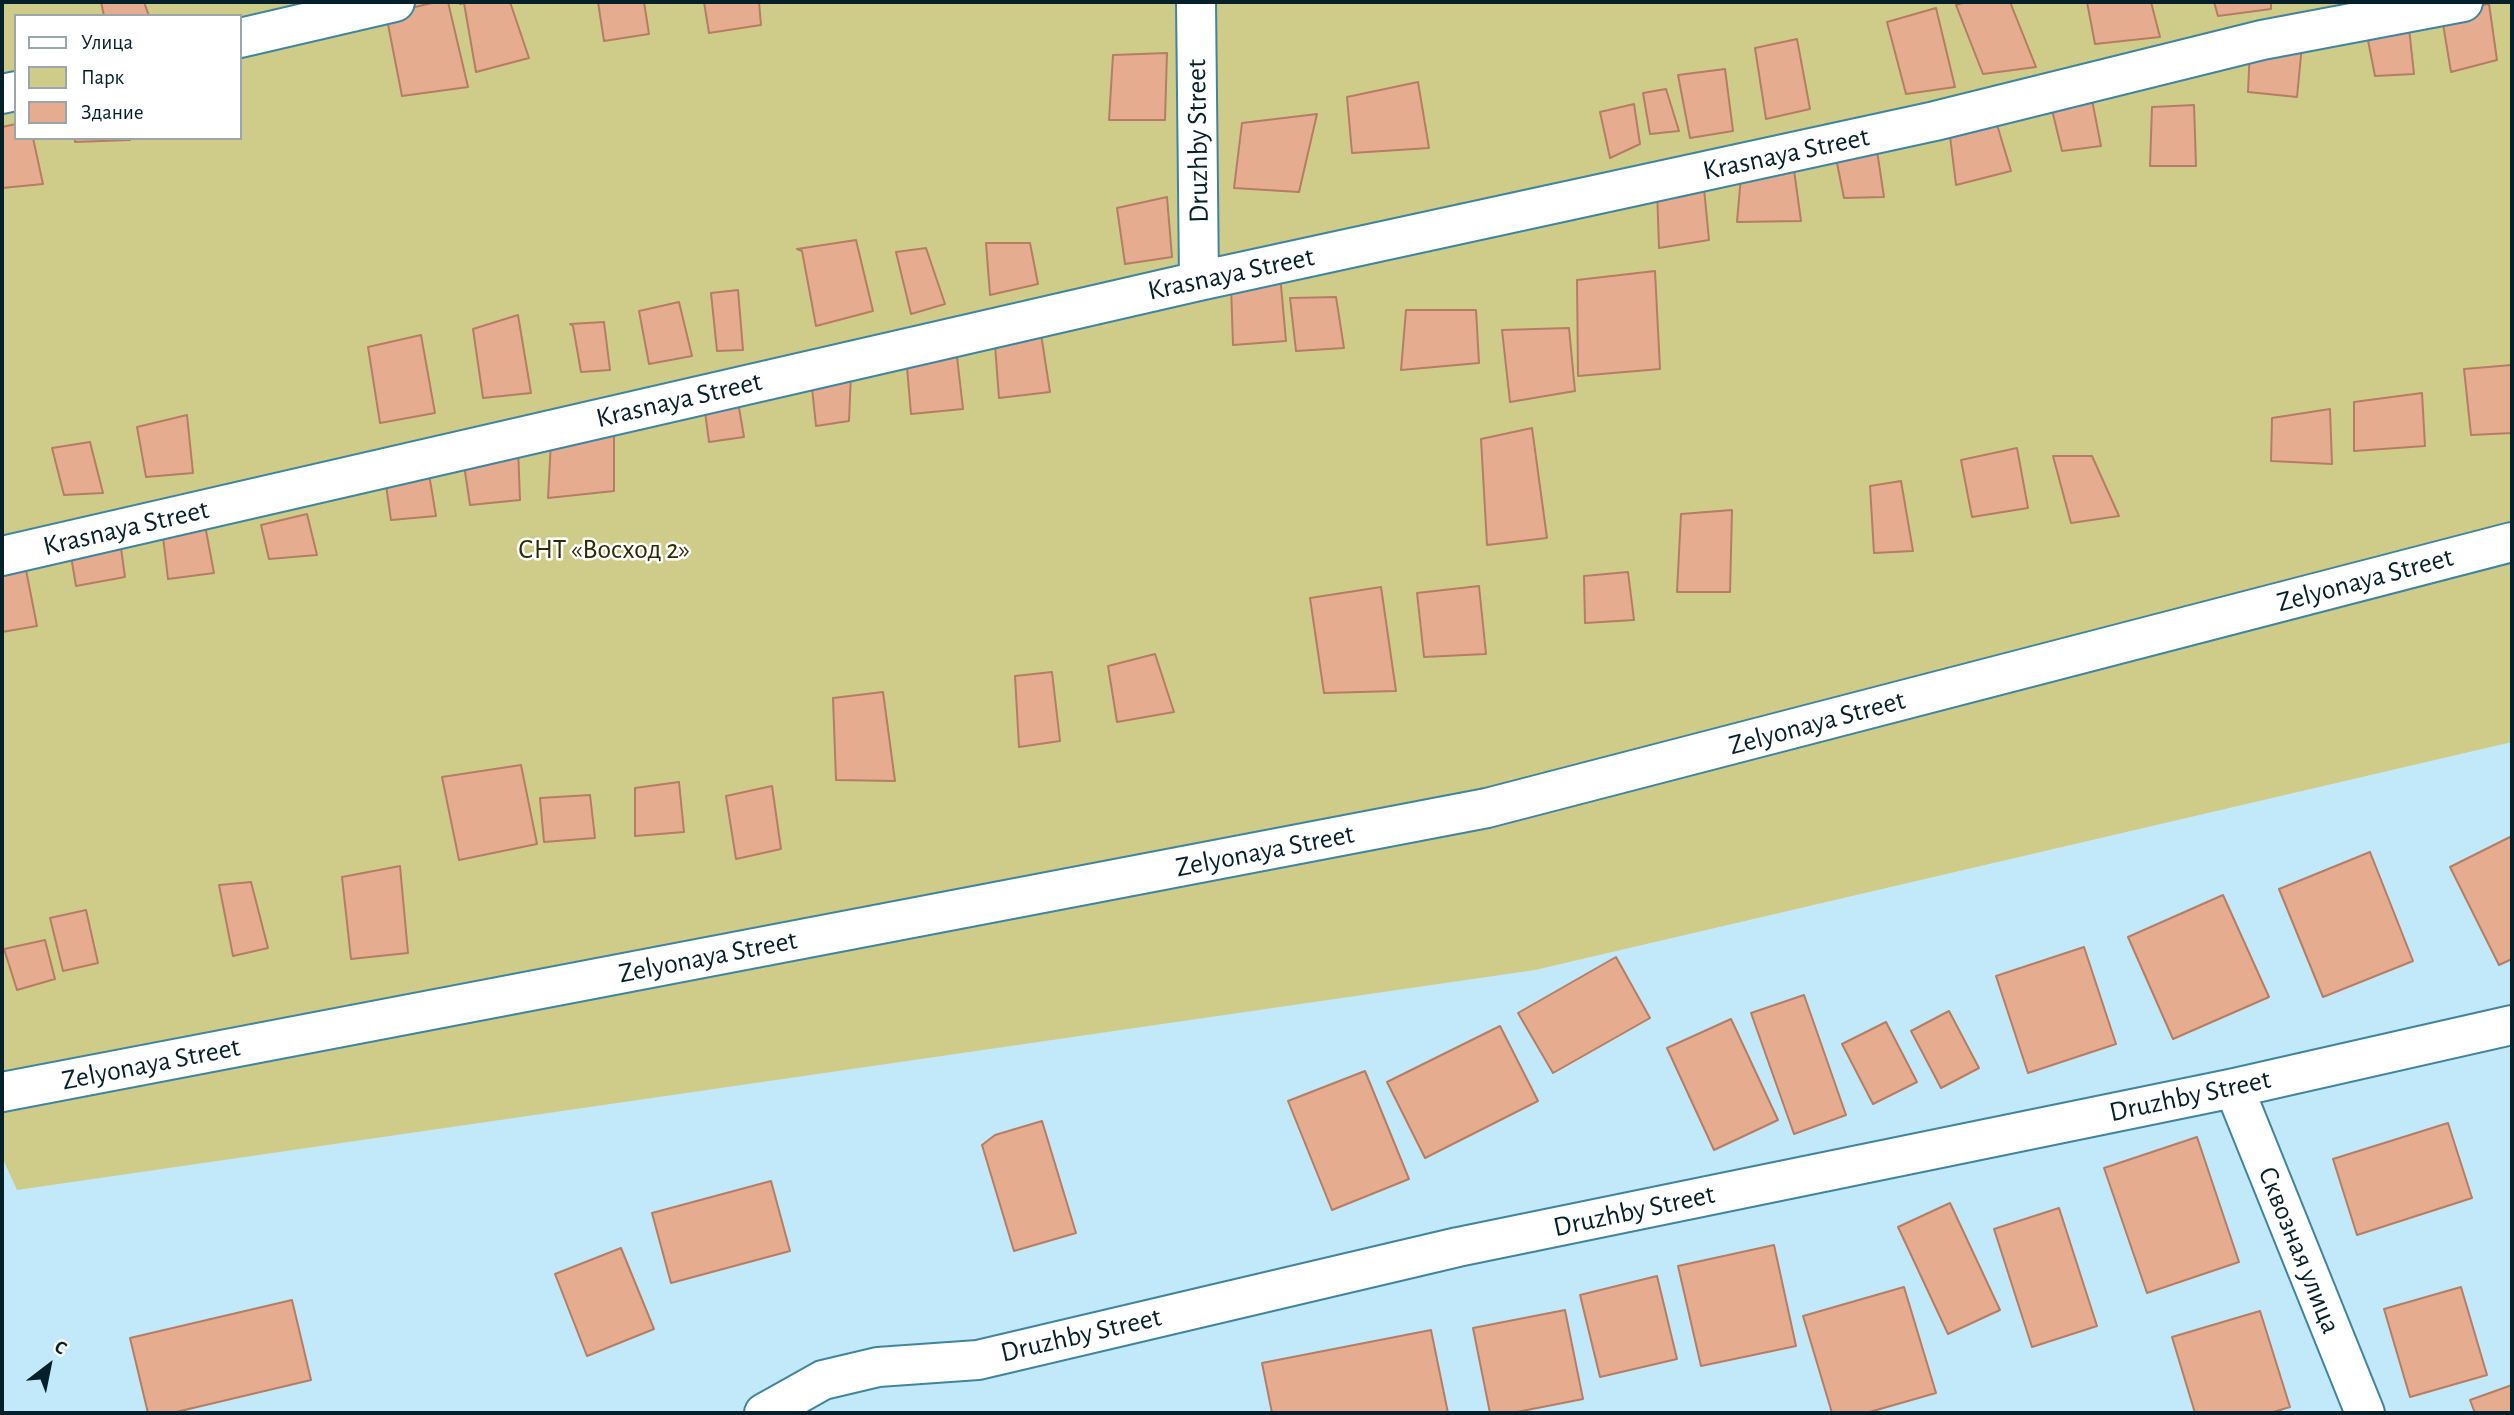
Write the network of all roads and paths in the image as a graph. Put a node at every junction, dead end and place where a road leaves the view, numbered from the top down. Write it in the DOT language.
graph roads {
  1 [pos="395,2"];
  2 [pos="1196,2"];
  3 [pos="2463,2"];
  4 [pos="242,38"];
  5 [pos="1199,281"];
  6 [pos="2512,542"];
  7 [pos="2,556"];
  8 [pos="2512,1025"];
  9 [pos="2234,1088"];
  10 [pos="2,1092"];
  11 [pos="764,1413"];
  12 [pos="2365,1413"];
  1 -- 4 [label="street"];
  2 -- 5 [label="street, Druzhby Street"];
  3 -- 5 [label="street, Krasnaya Street"];
  5 -- 7 [label="street, Krasnaya Street"];
  6 -- 10 [label="street, Zelyonaya Street"];
  8 -- 9 [label="street, Druzhby Street"];
  9 -- 11 [label="street, Druzhby Street"];
  9 -- 12 [label="street, Сквозная улица"];
}
